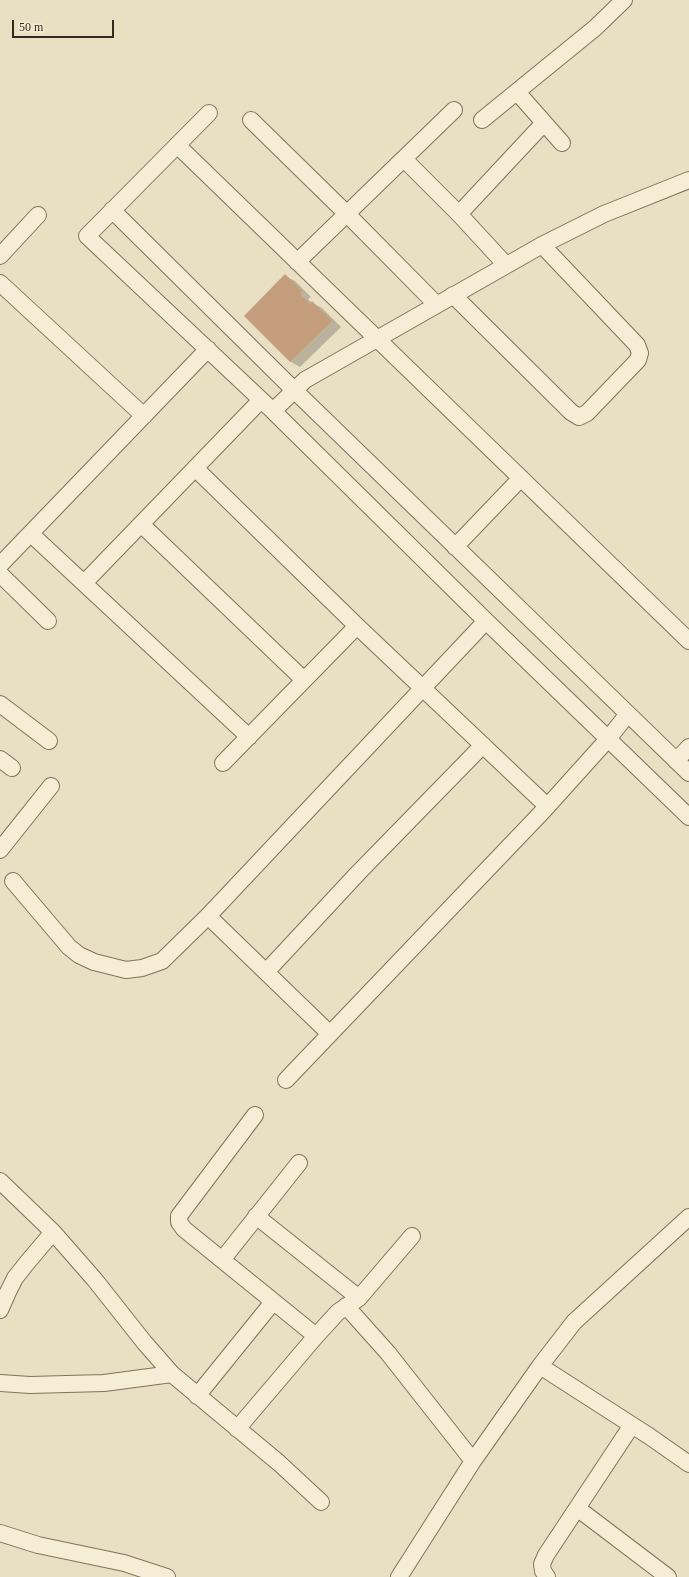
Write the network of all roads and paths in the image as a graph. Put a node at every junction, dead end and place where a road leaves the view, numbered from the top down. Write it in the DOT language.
graph roads {
  1 [pos="624,0"];
  2 [pos="517,92"];
  3 [pos="454,110"];
  4 [pos="209,113"];
  5 [pos="251,120"];
  6 [pos="482,120"];
  7 [pos="544,123"];
  8 [pos="562,143"];
  9 [pos="177,145"];
  10 [pos="404,159"];
  11 [pos="689,180"];
  12 [pos="112,210"];
  13 [pos="347,214"];
  14 [pos="460,214"];
  15 [pos="38,215"];
  16 [pos="542,245"];
  17 [pos="0,256"];
  18 [pos="297,262"];
  19 [pos="506,265"];
  20 [pos="0,282"];
  21 [pos="452,295"];
  22 [pos="436,304"];
  23 [pos="377,339"];
  24 [pos="208,350"];
  25 [pos="294,390"];
  26 [pos="261,400"];
  27 [pos="273,411"];
  28 [pos="144,416"];
  29 [pos="195,468"];
  30 [pos="521,478"];
  31 [pos="141,524"];
  32 [pos="31,534"];
  33 [pos="456,547"];
  34 [pos="0,565"];
  35 [pos="0,574"];
  36 [pos="84,583"];
  37 [pos="48,621"];
  38 [pos="486,621"];
  39 [pos="357,626"];
  40 [pos="689,641"];
  41 [pos="304,680"];
  42 [pos="423,688"];
  43 [pos="0,704"];
  44 [pos="628,715"];
  45 [pos="249,737"];
  46 [pos="608,739"];
  47 [pos="49,741"];
  48 [pos="482,745"];
  49 [pos="689,747"];
  50 [pos="676,761"];
  51 [pos="223,763"];
  52 [pos="689,773"];
  53 [pos="51,786"];
  54 [pos="548,806"];
  55 [pos="689,816"];
  56 [pos="0,850"];
  57 [pos="13,881"];
  58 [pos="208,916"];
  59 [pos="266,972"];
  60 [pos="330,1034"];
  61 [pos="286,1080"];
  62 [pos="256,1115"];
  63 [pos="299,1162"];
  64 [pos="0,1181"];
  65 [pos="256,1216"];
  66 [pos="689,1216"];
  67 [pos="53,1232"];
  68 [pos="412,1236"];
  69 [pos="222,1260"];
  70 [pos="273,1302"];
  71 [pos="352,1302"];
  72 [pos="0,1310"];
  73 [pos="316,1336"];
  74 [pos="540,1366"];
  75 [pos="172,1374"];
  76 [pos="0,1383"];
  77 [pos="197,1396"];
  78 [pos="632,1426"];
  79 [pos="237,1429"];
  80 [pos="687,1458"];
  81 [pos="473,1460"];
  82 [pos="321,1502"];
  83 [pos="578,1508"];
  84 [pos="0,1533"];
  85 [pos="167,1577"];
  86 [pos="399,1577"];
  87 [pos="547,1577"];
  88 [pos="668,1577"];
  1 -- 2 [label="street"];
  2 -- 6 [label="street"];
  2 -- 7 [label="street"];
  3 -- 10 [label="street"];
  4 -- 9 [label="street"];
  5 -- 13 [label="street"];
  7 -- 8 [label="street"];
  7 -- 14 [label="street"];
  9 -- 12 [label="street"];
  9 -- 18 [label="street"];
  10 -- 13 [label="street"];
  10 -- 14 [label="street"];
  11 -- 16 [label="street"];
  12 -- 24 [label="street"];
  12 -- 25 [label="street"];
  13 -- 18 [label="street"];
  13 -- 22 [label="street"];
  14 -- 19 [label="street"];
  15 -- 17 [label="street"];
  16 -- 19 [label="street"];
  16 -- 21 [label="street"];
  18 -- 23 [label="street"];
  19 -- 21 [label="street"];
  20 -- 28 [label="street"];
  21 -- 22 [label="street"];
  22 -- 23 [label="street"];
  23 -- 25 [label="street"];
  23 -- 30 [label="street"];
  24 -- 26 [label="street"];
  24 -- 28 [label="street"];
  25 -- 27 [label="street"];
  25 -- 33 [label="street"];
  26 -- 27 [label="street"];
  26 -- 29 [label="street"];
  27 -- 38 [label="street"];
  28 -- 32 [label="street"];
  29 -- 31 [label="street"];
  29 -- 39 [label="street"];
  30 -- 33 [label="street"];
  30 -- 40 [label="street"];
  31 -- 36 [label="street"];
  31 -- 41 [label="street"];
  32 -- 34 [label="street"];
  32 -- 36 [label="street"];
  33 -- 44 [label="street"];
  35 -- 37 [label="street"];
  36 -- 45 [label="street"];
  38 -- 42 [label="street"];
  38 -- 46 [label="street"];
  39 -- 41 [label="street"];
  39 -- 42 [label="street"];
  41 -- 45 [label="street"];
  42 -- 48 [label="street"];
  42 -- 58 [label="street"];
  43 -- 47 [label="street"];
  44 -- 46 [label="street"];
  44 -- 50 [label="street"];
  45 -- 51 [label="street"];
  46 -- 54 [label="street"];
  46 -- 55 [label="street"];
  48 -- 54 [label="street"];
  48 -- 59 [label="street"];
  49 -- 50 [label="street"];
  50 -- 52 [label="street"];
  53 -- 56 [label="street"];
  54 -- 60 [label="street"];
  57 -- 58 [label="street"];
  58 -- 59 [label="street"];
  59 -- 60 [label="street"];
  60 -- 61 [label="street"];
  62 -- 69 [label="street"];
  63 -- 65 [label="street"];
  64 -- 67 [label="street"];
  65 -- 69 [label="street"];
  65 -- 71 [label="street"];
  66 -- 74 [label="street"];
  67 -- 72 [label="street"];
  67 -- 75 [label="street"];
  68 -- 71 [label="street"];
  69 -- 70 [label="street"];
  70 -- 73 [label="street"];
  70 -- 77 [label="street"];
  71 -- 73 [label="street"];
  71 -- 81 [label="street"];
  73 -- 79 [label="street"];
  74 -- 78 [label="street"];
  74 -- 81 [label="street"];
  75 -- 76 [label="street"];
  75 -- 77 [label="street"];
  77 -- 79 [label="street"];
  78 -- 80 [label="street"];
  78 -- 83 [label="street"];
  79 -- 82 [label="street"];
  81 -- 86 [label="street"];
  83 -- 87 [label="street"];
  83 -- 88 [label="street"];
  84 -- 85 [label="street"];
}
